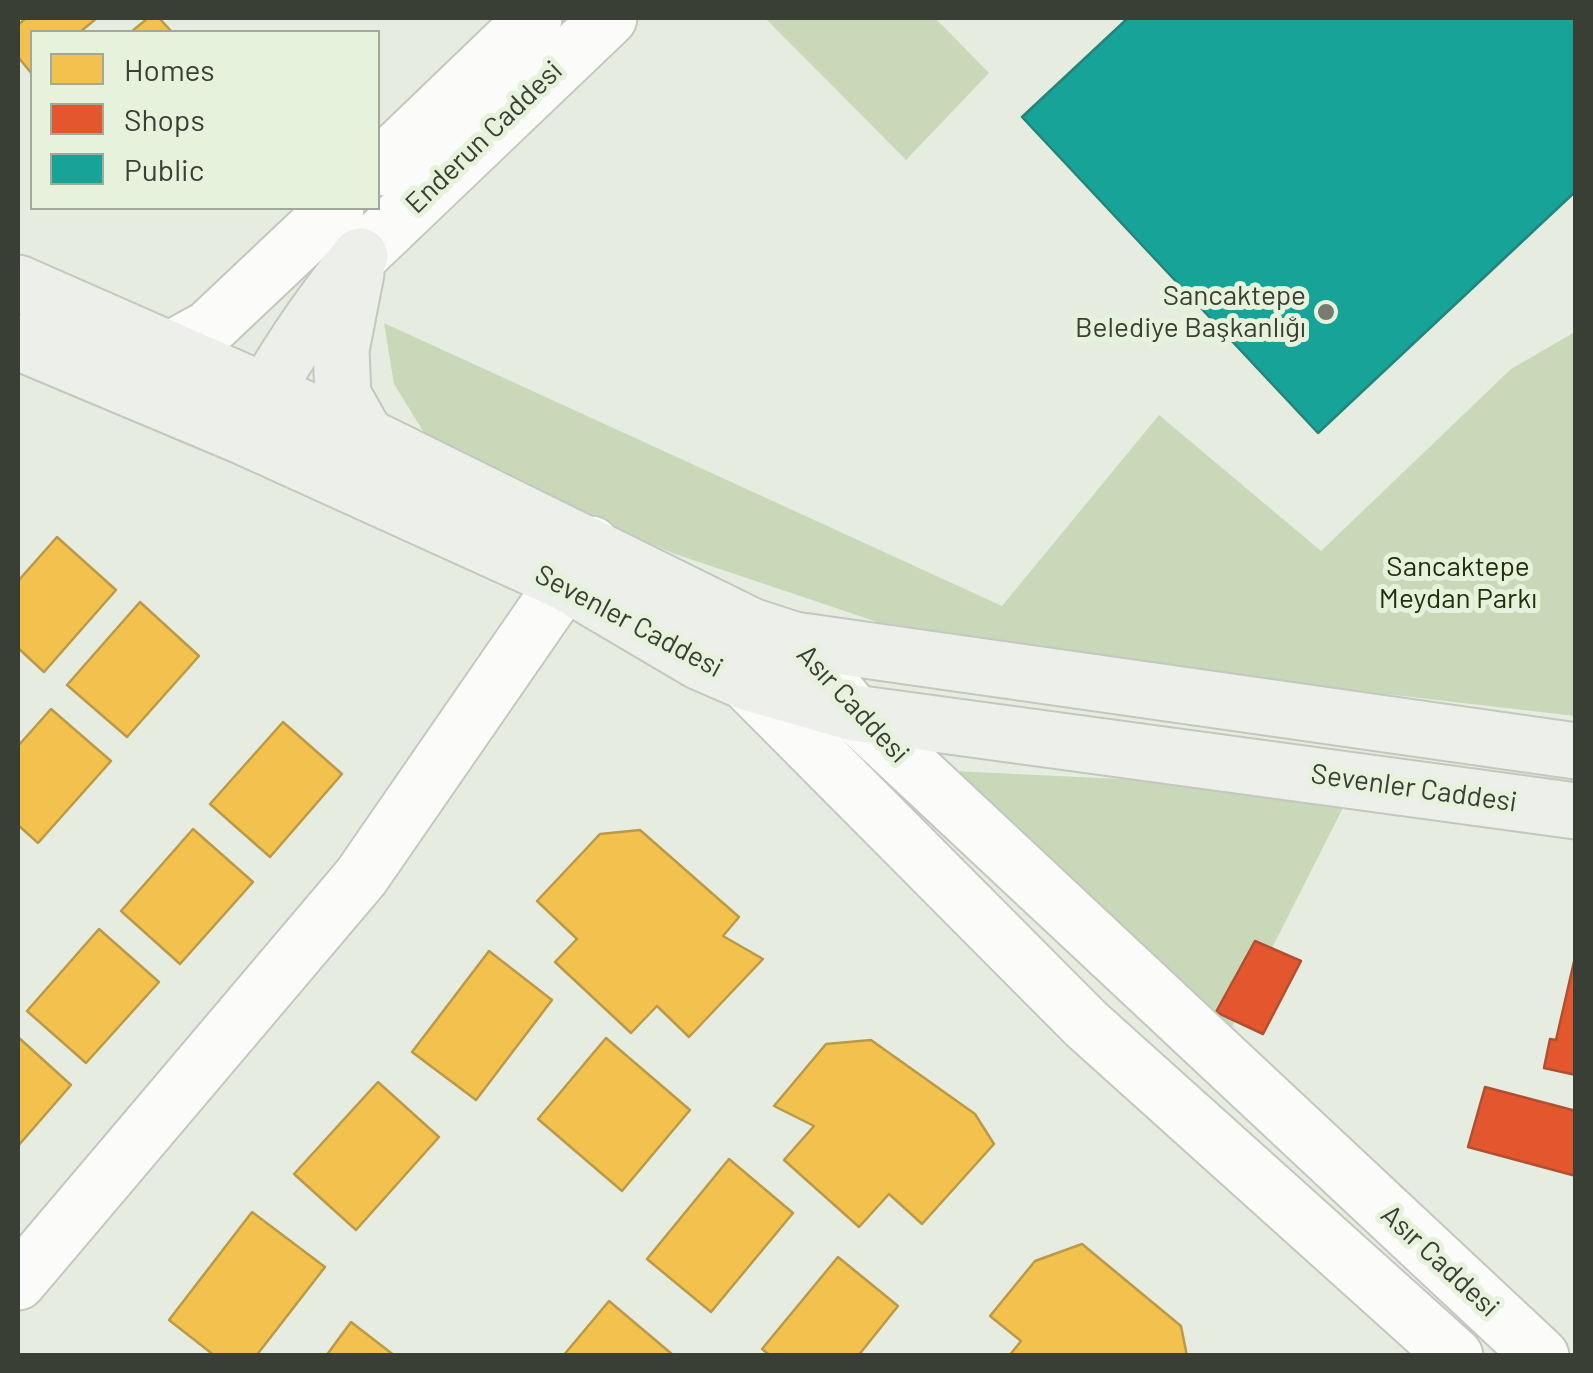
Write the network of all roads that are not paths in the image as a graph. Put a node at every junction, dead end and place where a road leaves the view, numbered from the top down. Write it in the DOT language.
graph roads {
  1 [pos="534,18"];
  2 [pos="609,18"];
  3 [pos="380,166"];
  4 [pos="334,210"];
  5 [pos="360,256"];
  6 [pos="18,283"];
  7 [pos="18,342"];
  8 [pos="170,348"];
  9 [pos="254,413"];
  10 [pos="366,436"];
  11 [pos="578,564"];
  12 [pos="794,640"];
  13 [pos="746,682"];
  14 [pos="854,713"];
  15 [pos="1576,751"];
  16 [pos="1576,811"];
  17 [pos="18,1282"];
  18 [pos="1455,1356"];
  19 [pos="1542,1356"];
  1 -- 3 [label="street, Enderun Caddesi"];
  2 -- 5 [label="street, Enderun Caddesi"];
  4 -- 8 [label="street"];
  5 -- 9 [label="main road"];
  5 -- 10 [label="main road"];
  6 -- 8 [label="main road, Sevenler Caddesi"];
  7 -- 9 [label="main road, Sevenler Caddesi"];
  8 -- 9 [label="main road, Sevenler Caddesi"];
  9 -- 10 [label="main road, Sevenler Caddesi"];
  9 -- 11 [label="main road, Sevenler Caddesi"];
  10 -- 11 [label="main road, Sevenler Caddesi"];
  11 -- 12 [label="main road, Sevenler Caddesi"];
  11 -- 13 [label="main road, Sevenler Caddesi"];
  11 -- 17 [label="street"];
  12 -- 13 [label="street, Asır Caddesi"];
  12 -- 14 [label="street, Asır Caddesi"];
  12 -- 15 [label="main road, Sevenler Caddesi"];
  13 -- 14 [label="main road, Sevenler Caddesi"];
  13 -- 18 [label="street, Asır Caddesi"];
  14 -- 16 [label="main road, Sevenler Caddesi"];
  14 -- 19 [label="street, Asır Caddesi"];
}
